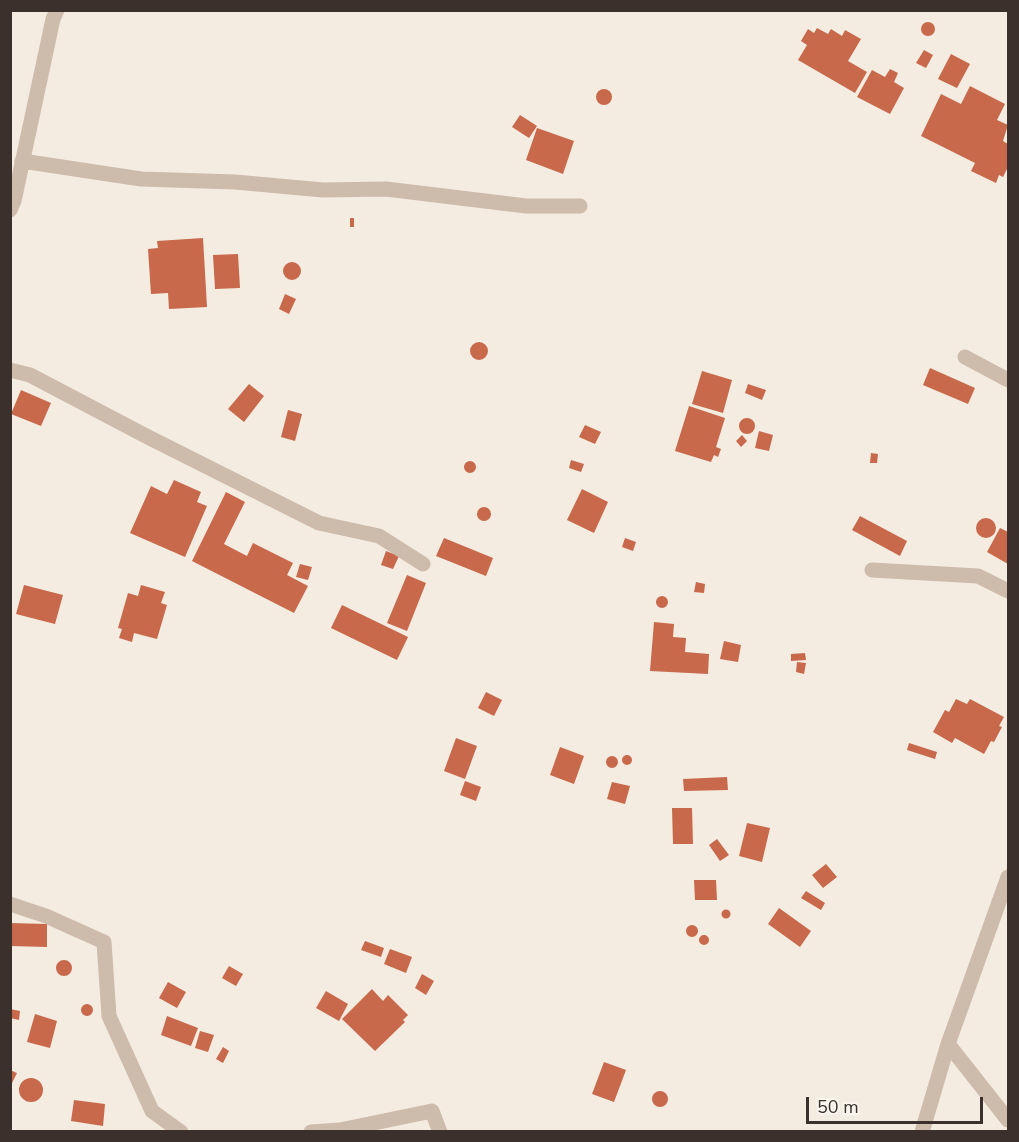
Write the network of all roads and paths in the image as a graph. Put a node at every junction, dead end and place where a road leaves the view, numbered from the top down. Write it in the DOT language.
graph roads {
  1 [pos="57,10"];
  2 [pos="22,161"];
  3 [pos="580,206"];
  4 [pos="10,210"];
  5 [pos="965,357"];
  6 [pos="10,370"];
  7 [pos="1008,380"];
  8 [pos="423,564"];
  9 [pos="872,570"];
  10 [pos="1008,591"];
  11 [pos="1008,877"];
  12 [pos="10,904"];
  13 [pos="948,1044"];
  14 [pos="1008,1120"];
  15 [pos="181,1131"];
  16 [pos="311,1131"];
  17 [pos="440,1131"];
  18 [pos="922,1131"];
  1 -- 2 [label="street"];
  2 -- 3 [label="street"];
  2 -- 4 [label="street"];
  5 -- 7 [label="street"];
  6 -- 8 [label="street"];
  9 -- 10 [label="street"];
  11 -- 13 [label="street"];
  12 -- 15 [label="street"];
  13 -- 14 [label="street"];
  13 -- 18 [label="street"];
  16 -- 17 [label="street"];
}
